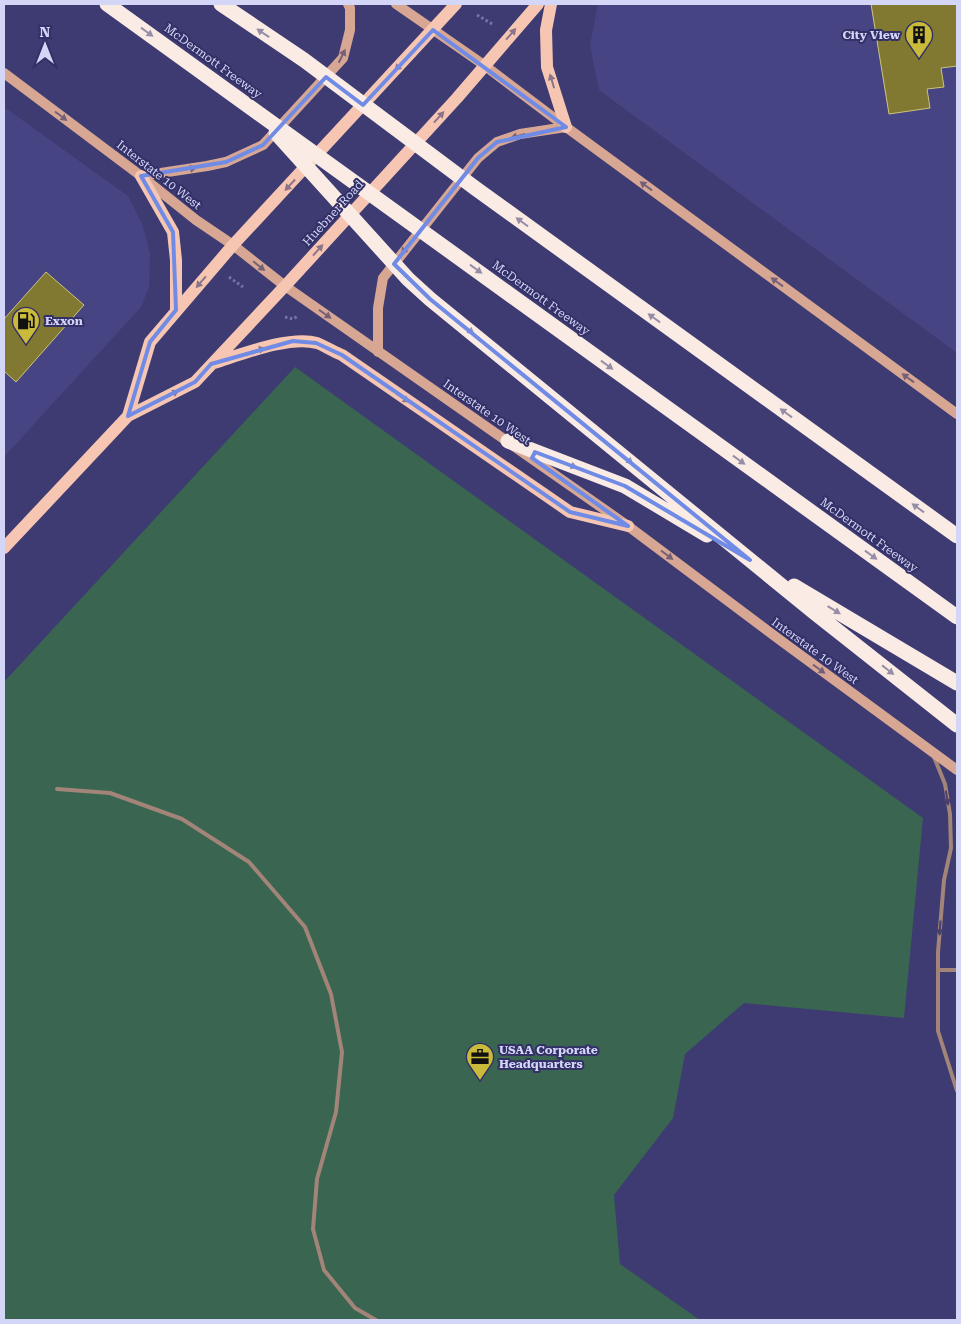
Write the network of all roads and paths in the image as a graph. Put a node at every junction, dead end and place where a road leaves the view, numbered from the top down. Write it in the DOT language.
graph roads {
  1 [pos="107,4"];
  2 [pos="221,4"];
  3 [pos="348,4"];
  4 [pos="396,4"];
  5 [pos="456,4"];
  6 [pos="538,4"];
  7 [pos="551,4"];
  8 [pos="477,15"];
  9 [pos="497,28"];
  10 [pos="433,30"];
  11 [pos="484,65"];
  12 [pos="4,73"];
  13 [pos="255,110"];
  14 [pos="566,127"];
  15 [pos="141,176"];
  16 [pos="233,245"];
  17 [pos="223,272"];
  18 [pos="285,286"];
  19 [pos="243,287"];
  20 [pos="176,310"];
  21 [pos="300,315"];
  22 [pos="285,317"];
  23 [pos="378,352"];
  24 [pos="211,364"];
  25 [pos="957,414"];
  26 [pos="128,416"];
  27 [pos="508,441"];
  28 [pos="628,526"];
  29 [pos="957,536"];
  30 [pos="4,548"];
  31 [pos="957,617"];
  32 [pos="957,683"];
  33 [pos="957,725"];
  34 [pos="932,752"];
  35 [pos="957,770"];
  36 [pos="58,788"];
  37 [pos="938,970"];
  38 [pos="957,970"];
  39 [pos="957,1090"];
  40 [pos="376,1320"];
  1 -- 13 [label="highway, McDermott Freeway, one-way"];
  29 -- 2 [label="highway, one-way"];
  15 -- 3 [label="main road, one-way"];
  4 -- 10 [label="main road"];
  5 -- 10 [label="main road, Huebner Road"];
  11 -- 6 [label="main road, Huebner Road, one-way"];
  14 -- 7 [label="main road, one-way"];
  8 -- 9 [label="path"];
  10 -- 11 [label="main road"];
  10 -- 16 [label="main road, Huebner Road, one-way"];
  11 -- 14 [label="main road"];
  18 -- 11 [label="main road, Huebner Road, one-way"];
  12 -- 15 [label="main road, Interstate 10 West, one-way"];
  13 -- 31 [label="highway, McDermott Freeway, one-way"];
  13 -- 33 [label="highway, one-way"];
  14 -- 23 [label="main road, one-way"];
  25 -- 14 [label="main road, one-way"];
  15 -- 16 [label="main road, Interstate 10 West"];
  15 -- 20 [label="main road"];
  16 -- 18 [label="main road, Interstate 10 West, one-way"];
  16 -- 20 [label="main road, Huebner Road, one-way"];
  17 -- 19 [label="path"];
  18 -- 23 [label="main road, Interstate 10 West, one-way"];
  18 -- 24 [label="main road, Huebner Road"];
  20 -- 26 [label="main road, Huebner Road"];
  21 -- 22 [label="path"];
  23 -- 27 [label="main road, Interstate 10 West"];
  26 -- 24 [label="main road, Huebner Road, one-way"];
  24 -- 28 [label="main road, one-way"];
  26 -- 30 [label="main road, Huebner Road"];
  27 -- 28 [label="main road, Interstate 10 West"];
  27 -- 32 [label="highway, one-way"];
  28 -- 34 [label="main road, Interstate 10 West, one-way"];
  34 -- 35 [label="main road, Interstate 10 West"];
  34 -- 37 [label="lane, one-way"];
  36 -- 40 [label="lane"];
  37 -- 38 [label="lane"];
  37 -- 39 [label="lane"];
}
